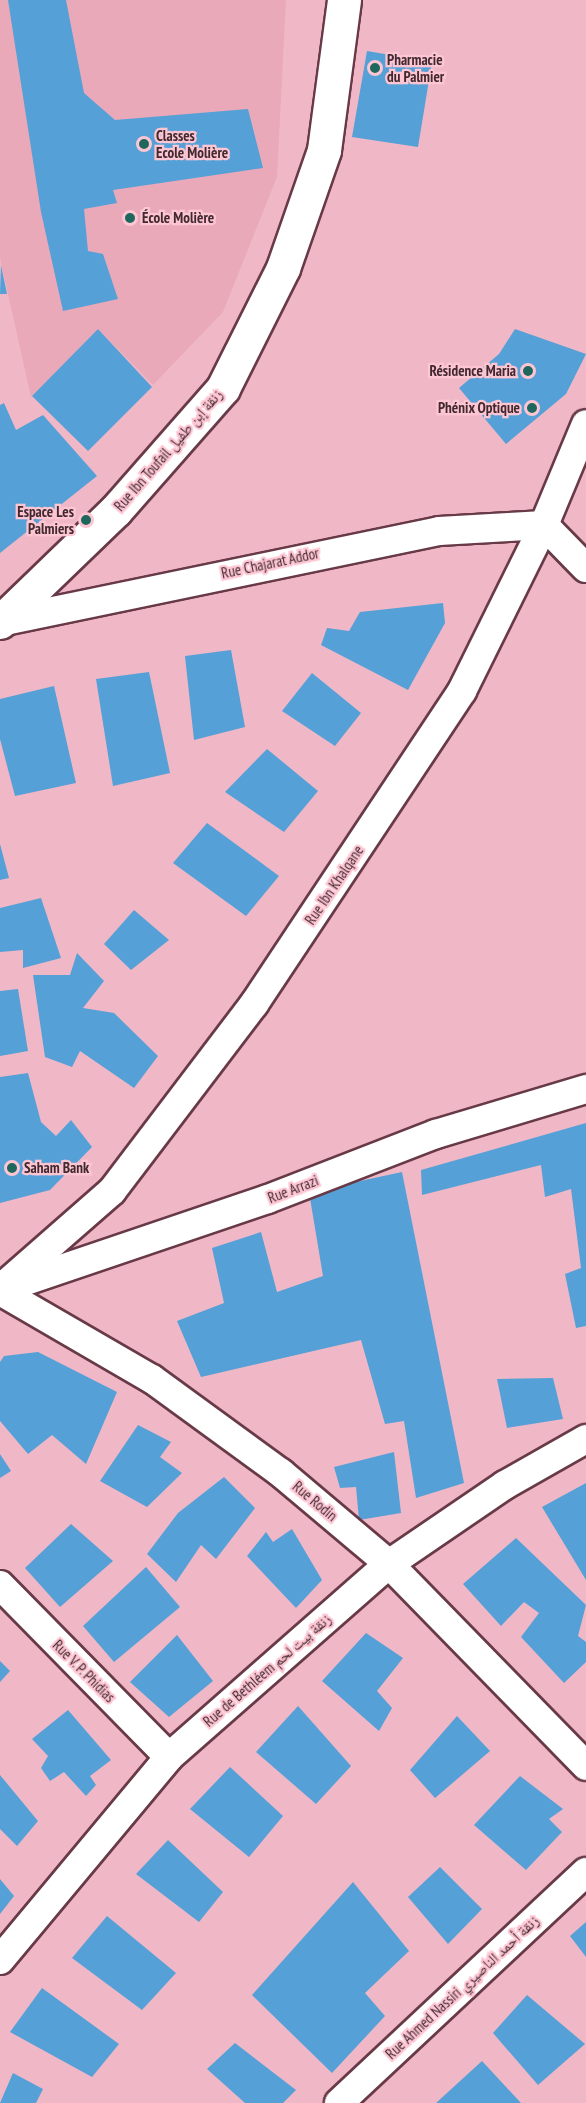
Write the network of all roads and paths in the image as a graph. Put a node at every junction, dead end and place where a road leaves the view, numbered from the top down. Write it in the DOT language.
graph roads {
  1 [pos="344,0"];
  2 [pos="586,424"];
  3 [pos="544,525"];
  4 [pos="586,568"];
  5 [pos="0,622"];
  6 [pos="586,1089"];
  7 [pos="0,1290"];
  8 [pos="586,1439"];
  9 [pos="389,1564"];
  10 [pos="0,1586"];
  11 [pos="169,1756"];
  12 [pos="586,1766"];
  13 [pos="586,1872"];
  14 [pos="0,1960"];
  15 [pos="339,2103"];
  1 -- 5 [label="street, Rue Ibn Toufail زنقة إبن طفيل"];
  2 -- 3 [label="street, Rue Ibn Khalqane"];
  3 -- 4 [label="street"];
  3 -- 5 [label="street, Rue Chajarat Addor"];
  3 -- 7 [label="street, Rue Ibn Khalqane"];
  6 -- 7 [label="street, Rue Arrazi"];
  7 -- 9 [label="street, Rue Rodin"];
  8 -- 9 [label="street, Rue de Bethléem زنقة بيت لحم"];
  9 -- 11 [label="street, Rue de Bethléem زنقة بيت لحم"];
  9 -- 12 [label="street, Rue Rodin"];
  10 -- 11 [label="street, Rue V. P. Phidias"];
  11 -- 14 [label="street, Rue de Bethléem زنقة بيت لحم"];
  13 -- 15 [label="street, Rue Ahmed Nassiri زنقة أحمد الناصيري"];
}
